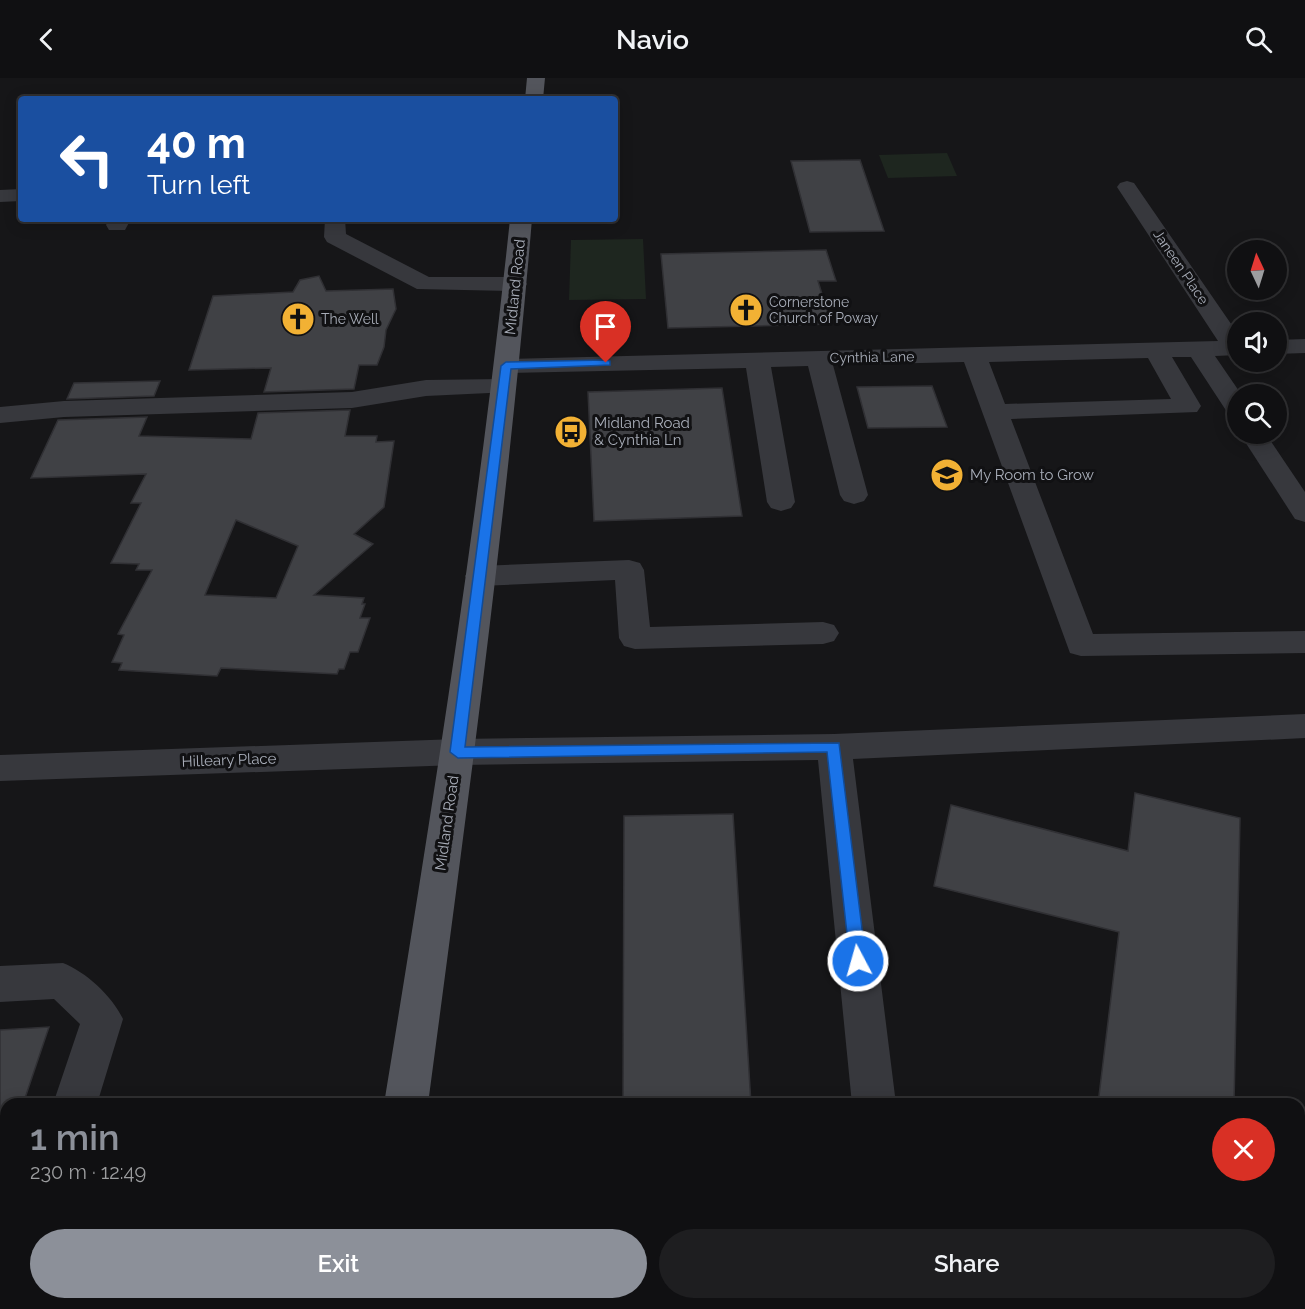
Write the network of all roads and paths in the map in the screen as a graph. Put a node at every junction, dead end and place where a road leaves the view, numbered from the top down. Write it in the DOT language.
graph roads {
  1 [pos="536,78"];
  2 [pos="534,96"];
  3 [pos="1127,187"];
  4 [pos="18,195"];
  5 [pos="0,196"];
  6 [pos="335,222"];
  7 [pos="521,222"];
  8 [pos="516,284"];
  9 [pos="1227,335"];
  10 [pos="1287,346"];
  11 [pos="1305,346"];
  12 [pos="1227,348"];
  13 [pos="1198,349"];
  14 [pos="1156,350"];
  15 [pos="974,355"];
  16 [pos="819,359"];
  17 [pos="757,360"];
  18 [pos="505,376"];
  19 [pos="1227,392"];
  20 [pos="995,412"];
  21 [pos="0,416"];
  22 [pos="1260,444"];
  23 [pos="854,495"];
  24 [pos="781,502"];
  25 [pos="1305,513"];
  26 [pos="480,576"];
  27 [pos="823,633"];
  28 [pos="1305,642"];
  29 [pos="1305,726"];
  30 [pos="834,747"];
  31 [pos="458,752"];
  32 [pos="0,768"];
  33 [pos="0,984"];
  34 [pos="77,1098"];
  35 [pos="407,1098"];
  36 [pos="873,1098"];
  1 -- 2 [label="main road"];
  3 -- 9 [label="street, Janeen Place"];
  4 -- 5 [label="street"];
  6 -- 8 [label="street"];
  7 -- 8 [label="main road, Midland Road"];
  8 -- 18 [label="main road, Midland Road"];
  10 -- 11 [label="street"];
  12 -- 13 [label="street, Cynthia Lane"];
  13 -- 14 [label="street, Cynthia Lane"];
  13 -- 19 [label="street"];
  14 -- 15 [label="street, Cynthia Lane"];
  14 -- 20 [label="street"];
  15 -- 16 [label="street, Cynthia Lane"];
  15 -- 20 [label="street"];
  16 -- 17 [label="street, Cynthia Lane"];
  16 -- 23 [label="street"];
  17 -- 18 [label="street, Cynthia Lane"];
  17 -- 24 [label="street"];
  18 -- 21 [label="street, Cynthia Lane"];
  18 -- 26 [label="main road, Midland Road"];
  20 -- 28 [label="street"];
  22 -- 25 [label="street"];
  26 -- 27 [label="street"];
  26 -- 31 [label="main road, Midland Road"];
  29 -- 30 [label="street, Hilleary Place"];
  30 -- 31 [label="street, Hilleary Place"];
  30 -- 36 [label="street"];
  31 -- 32 [label="street, Hilleary Place"];
  31 -- 35 [label="main road, Midland Road"];
  33 -- 34 [label="street"];
}
